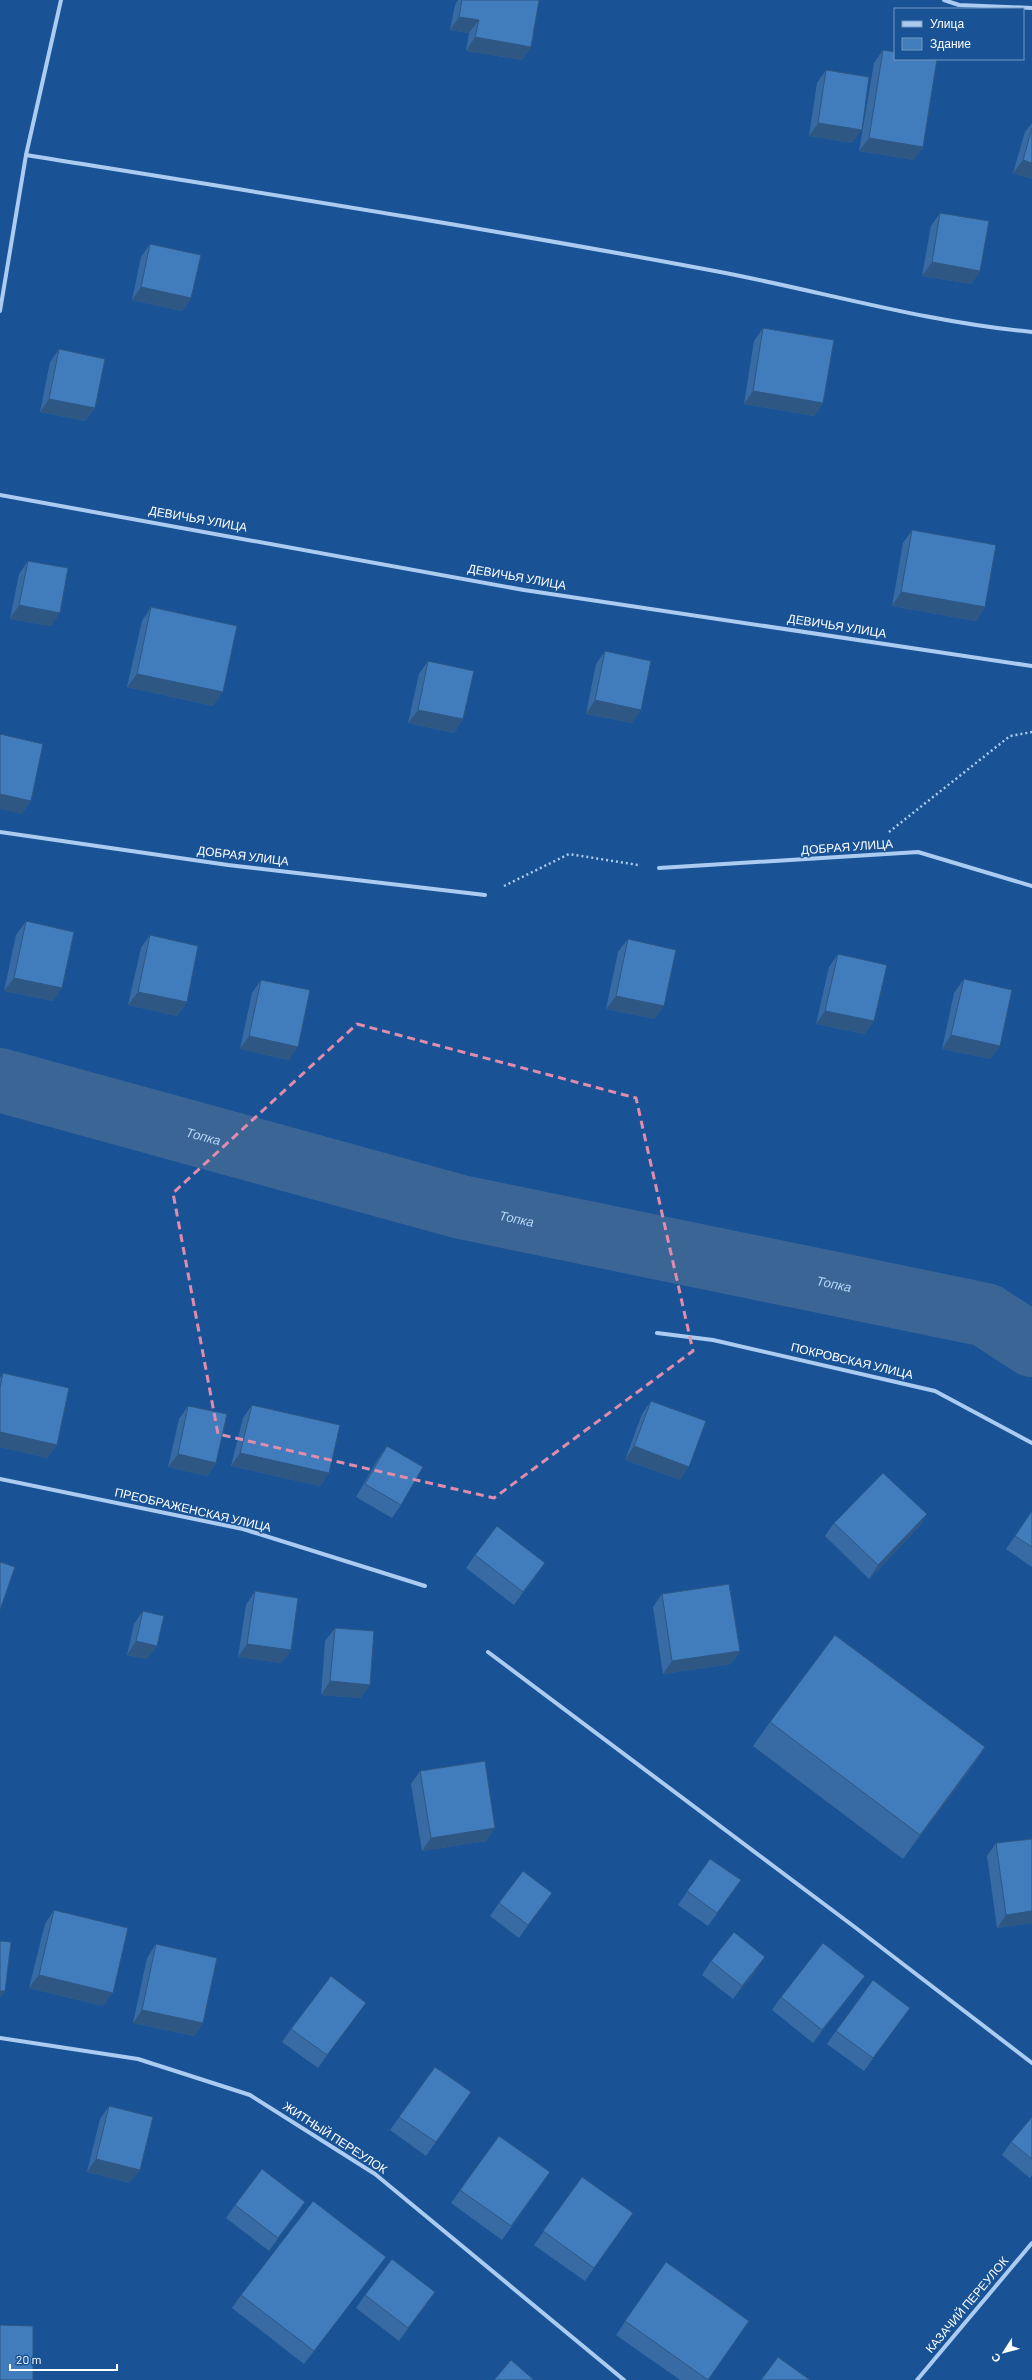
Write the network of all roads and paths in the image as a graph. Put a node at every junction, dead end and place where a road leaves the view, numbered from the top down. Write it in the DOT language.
graph roads {
  1 [pos="61,0"];
  2 [pos="944,0"];
  3 [pos="1032,8"];
  4 [pos="26,155"];
  5 [pos="0,311"];
  6 [pos="1032,332"];
  7 [pos="0,494"];
  8 [pos="1032,666"];
  9 [pos="1032,732"];
  10 [pos="0,832"];
  11 [pos="859,856"];
  12 [pos="658,868"];
  13 [pos="1032,886"];
  14 [pos="485,895"];
  15 [pos="657,1333"];
  16 [pos="1032,1443"];
  17 [pos="0,1479"];
  18 [pos="425,1586"];
  19 [pos="488,1652"];
  20 [pos="0,2038"];
  21 [pos="1032,2064"];
  22 [pos="1032,2243"];
  23 [pos="624,2380"];
  24 [pos="917,2380"];
  1 -- 4 [label="street"];
  2 -- 3 [label="street"];
  4 -- 5 [label="street"];
  4 -- 6 [label="street"];
  7 -- 8 [label="street, ДЕВИЧЬЯ УЛИЦА"];
  9 -- 11 [label="path"];
  10 -- 14 [label="street, ДОБРАЯ УЛИЦА"];
  11 -- 12 [label="street, ДОБРАЯ УЛИЦА"];
  11 -- 13 [label="street, ДОБРАЯ УЛИЦА"];
  12 -- 14 [label="path"];
  15 -- 16 [label="street, ПОКРОВСКАЯ УЛИЦА"];
  17 -- 18 [label="street, ПРЕОБРАЖЕНСКАЯ УЛИЦА"];
  19 -- 21 [label="street"];
  20 -- 23 [label="street, ЖИТНЫЙ ПЕРЕУЛОК"];
  22 -- 24 [label="street, КАЗАЧИЙ ПЕРЕУЛОК"];
}
